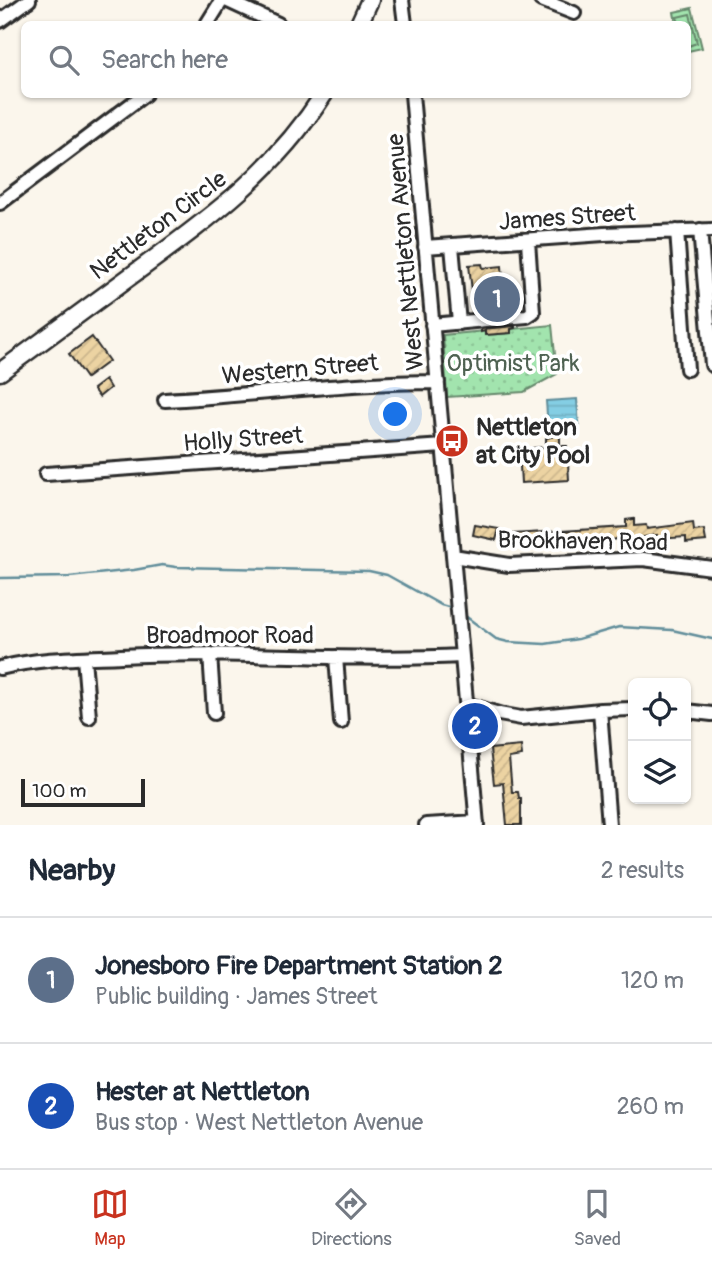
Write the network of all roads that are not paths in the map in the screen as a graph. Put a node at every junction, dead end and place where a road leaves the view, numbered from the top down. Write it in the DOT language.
graph roads {
  1 [pos="29,0"];
  2 [pos="224,0"];
  3 [pos="370,0"];
  4 [pos="402,0"];
  5 [pos="541,0"];
  6 [pos="574,13"];
  7 [pos="0,21"];
  8 [pos="209,21"];
  9 [pos="271,21"];
  10 [pos="360,21"];
  11 [pos="405,21"];
  12 [pos="140,98"];
  13 [pos="321,98"];
  14 [pos="412,98"];
  15 [pos="0,203"];
  16 [pos="706,230"];
  17 [pos="677,231"];
  18 [pos="528,241"];
  19 [pos="452,246"];
  20 [pos="425,247"];
  21 [pos="707,309"];
  22 [pos="682,310"];
  23 [pos="459,323"];
  24 [pos="432,325"];
  25 [pos="712,365"];
  26 [pos="687,369"];
  27 [pos="0,372"];
  28 [pos="438,382"];
  29 [pos="165,400"];
  30 [pos="443,446"];
  31 [pos="46,474"];
  32 [pos="453,556"];
  33 [pos="712,568"];
  34 [pos="210,654"];
  35 [pos="461,656"];
  36 [pos="84,657"];
  37 [pos="335,657"];
  38 [pos="0,668"];
  39 [pos="466,704"];
  40 [pos="628,709"];
  41 [pos="600,710"];
  42 [pos="691,712"];
  43 [pos="214,713"];
  44 [pos="712,714"];
  45 [pos="89,718"];
  46 [pos="341,722"];
  47 [pos="477,823"];
  48 [pos="426,825"];
  49 [pos="609,825"];
  1 -- 7 [label="street"];
  2 -- 8 [label="street"];
  2 -- 9 [label="street"];
  3 -- 10 [label="main road"];
  4 -- 11 [label="street"];
  5 -- 6 [label="street"];
  12 -- 15 [label="street"];
  13 -- 27 [label="main road, Nettleton Circle"];
  14 -- 20 [label="street, West Nettleton Avenue"];
  16 -- 17 [label="street, James Street"];
  16 -- 21 [label="street"];
  17 -- 18 [label="street, James Street"];
  17 -- 22 [label="street"];
  18 -- 19 [label="street, James Street"];
  18 -- 23 [label="street"];
  19 -- 20 [label="street, James Street"];
  19 -- 23 [label="street"];
  20 -- 24 [label="street, West Nettleton Avenue"];
  21 -- 22 [label="street"];
  21 -- 25 [label="street"];
  22 -- 26 [label="street"];
  23 -- 24 [label="street"];
  24 -- 28 [label="street, West Nettleton Avenue"];
  28 -- 29 [label="street, Western Street"];
  28 -- 30 [label="street, West Nettleton Avenue"];
  30 -- 31 [label="street, Holly Street"];
  30 -- 32 [label="street, West Nettleton Avenue"];
  32 -- 33 [label="street, Brookhaven Road"];
  32 -- 35 [label="street, West Nettleton Avenue"];
  34 -- 36 [label="street, Broadmoor Road"];
  34 -- 37 [label="street, Broadmoor Road"];
  34 -- 43 [label="street"];
  35 -- 37 [label="street, Broadmoor Road"];
  35 -- 39 [label="street, West Nettleton Avenue"];
  36 -- 38 [label="street, Broadmoor Road"];
  36 -- 45 [label="street"];
  37 -- 46 [label="street"];
  39 -- 41 [label="street"];
  39 -- 47 [label="street, West Nettleton Avenue"];
  40 -- 41 [label="street"];
  41 -- 49 [label="street"];
  42 -- 44 [label="street"];
  47 -- 48 [label="street"];
}
